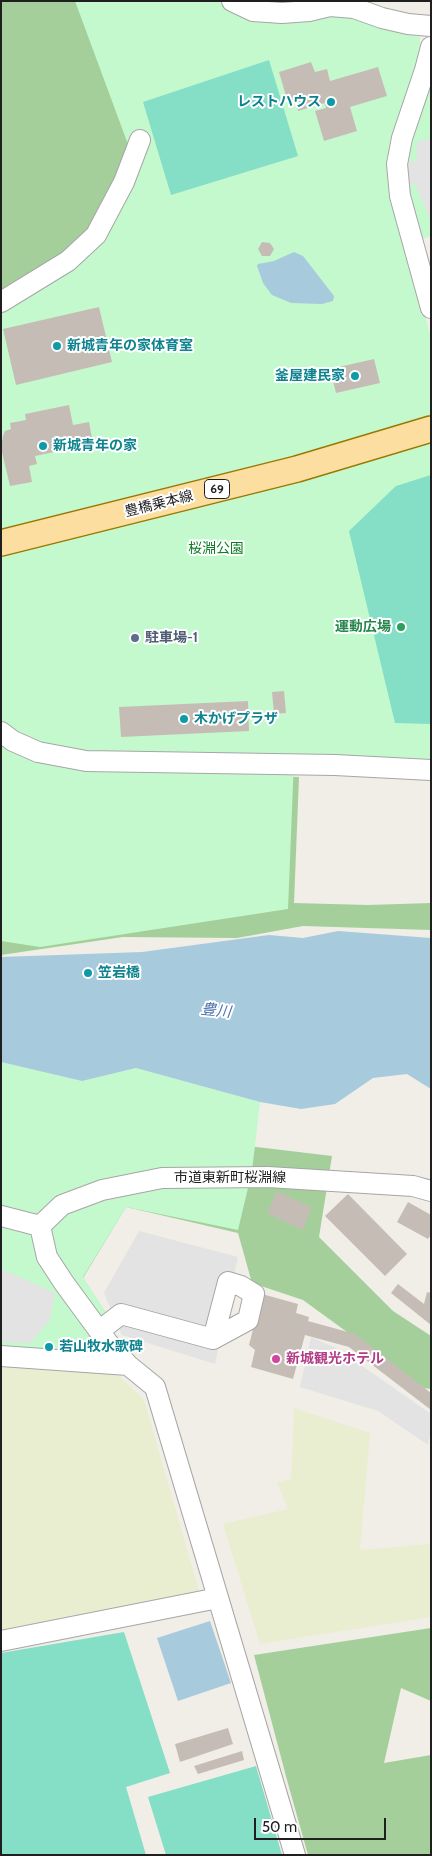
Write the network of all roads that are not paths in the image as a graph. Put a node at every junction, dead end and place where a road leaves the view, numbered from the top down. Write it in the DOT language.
graph roads {
  1 [pos="232,1"];
  2 [pos="431,26"];
  3 [pos="431,47"];
  4 [pos="140,140"];
  5 [pos="1,302"];
  6 [pos="431,308"];
  7 [pos="431,429"];
  8 [pos="1,543"];
  9 [pos="1,732"];
  10 [pos="431,770"];
  11 [pos="431,1191"];
  12 [pos="1,1216"];
  13 [pos="40,1226"];
  14 [pos="99,1332"];
  15 [pos="213,1339"];
  16 [pos="1,1356"];
  17 [pos="128,1365"];
  18 [pos="218,1598"];
  19 [pos="1,1641"];
  20 [pos="295,1855"];
  1 -- 2 [label="street"];
  3 -- 6 [label="street"];
  4 -- 5 [label="street"];
  7 -- 8 [label="main road, 豊橋乗本線 / 69"];
  9 -- 10 [label="street"];
  11 -- 13 [label="street, 市道東新町桜淵線"];
  12 -- 13 [label="street"];
  13 -- 14 [label="street"];
  14 -- 15 [label="street"];
  14 -- 17 [label="street"];
  16 -- 17 [label="street"];
  17 -- 18 [label="street"];
  18 -- 19 [label="street"];
  18 -- 20 [label="street"];
}
